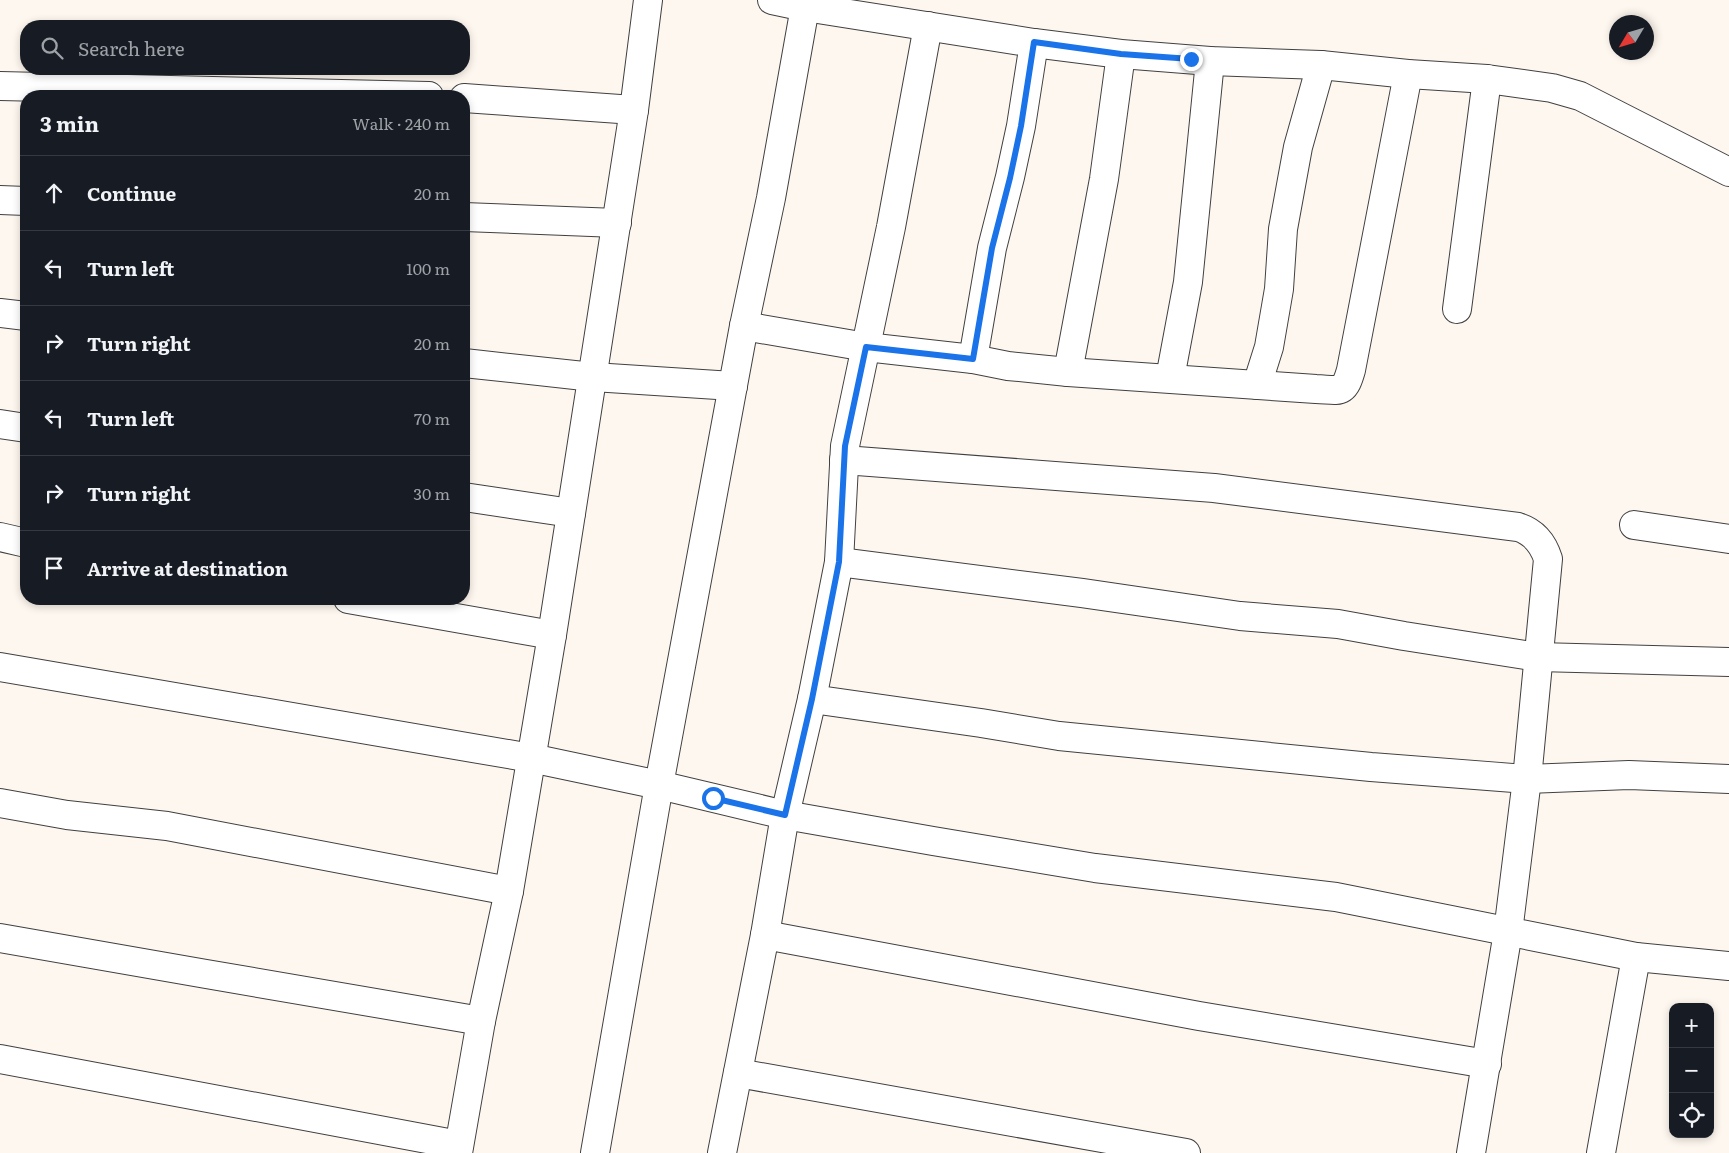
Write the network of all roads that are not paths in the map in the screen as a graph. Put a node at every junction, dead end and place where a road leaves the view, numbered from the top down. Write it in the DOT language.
graph roads {
  1 [pos="648,0"];
  2 [pos="772,0"];
  3 [pos="804,7"];
  4 [pos="928,26"];
  5 [pos="1034,42"];
  6 [pos="1121,54"];
  7 [pos="1210,61"];
  8 [pos="1321,65"];
  9 [pos="1408,74"];
  10 [pos="1487,79"];
  11 [pos="0,86"];
  12 [pos="171,90"];
  13 [pos="470,98"];
  14 [pos="634,110"];
  15 [pos="1729,172"];
  16 [pos="0,200"];
  17 [pos="20,201"];
  18 [pos="470,217"];
  19 [pos="616,223"];
  20 [pos="1457,309"];
  21 [pos="0,313"];
  22 [pos="20,315"];
  23 [pos="744,326"];
  24 [pos="866,347"];
  25 [pos="973,359"];
  26 [pos="470,364"];
  27 [pos="1068,372"];
  28 [pos="593,377"];
  29 [pos="1170,378"];
  30 [pos="1257,385"];
  31 [pos="733,386"];
  32 [pos="0,424"];
  33 [pos="20,427"];
  34 [pos="844,460"];
  35 [pos="470,498"];
  36 [pos="570,513"];
  37 [pos="1634,525"];
  38 [pos="0,537"];
  39 [pos="1729,539"];
  40 [pos="20,542"];
  41 [pos="839,562"];
  42 [pos="381,605"];
  43 [pos="552,636"];
  44 [pos="1538,657"];
  45 [pos="1729,662"];
  46 [pos="0,667"];
  47 [pos="812,699"];
  48 [pos="531,758"];
  49 [pos="1527,779"];
  50 [pos="1729,779"];
  51 [pos="659,785"];
  52 [pos="0,803"];
  53 [pos="785,815"];
  54 [pos="509,891"];
  55 [pos="1508,932"];
  56 [pos="765,935"];
  57 [pos="0,938"];
  58 [pos="1636,957"];
  59 [pos="1729,966"];
  60 [pos="481,1021"];
  61 [pos="0,1059"];
  62 [pos="1486,1064"];
  63 [pos="738,1073"];
  64 [pos="458,1149"];
  65 [pos="595,1153"];
  66 [pos="722,1153"];
  67 [pos="1186,1153"];
  68 [pos="1471,1153"];
  69 [pos="1601,1153"];
  1 -- 14 [label="street"];
  2 -- 3 [label="street"];
  3 -- 4 [label="street"];
  3 -- 23 [label="street"];
  4 -- 5 [label="street"];
  4 -- 24 [label="street"];
  5 -- 6 [label="street"];
  5 -- 25 [label="street"];
  6 -- 7 [label="street"];
  6 -- 27 [label="street"];
  7 -- 8 [label="street"];
  7 -- 29 [label="street"];
  8 -- 9 [label="street"];
  8 -- 30 [label="street"];
  9 -- 10 [label="street"];
  9 -- 30 [label="street"];
  10 -- 15 [label="street"];
  10 -- 20 [label="street"];
  11 -- 12 [label="street"];
  13 -- 14 [label="street"];
  14 -- 19 [label="street"];
  16 -- 17 [label="street"];
  18 -- 19 [label="street"];
  19 -- 28 [label="street"];
  21 -- 22 [label="street"];
  23 -- 24 [label="street"];
  23 -- 31 [label="street"];
  24 -- 25 [label="street"];
  24 -- 34 [label="street"];
  25 -- 27 [label="street"];
  26 -- 28 [label="street"];
  27 -- 29 [label="street"];
  28 -- 31 [label="street"];
  28 -- 36 [label="street"];
  29 -- 30 [label="street"];
  31 -- 51 [label="street"];
  32 -- 33 [label="street"];
  34 -- 41 [label="street"];
  34 -- 44 [label="street"];
  35 -- 36 [label="street"];
  36 -- 43 [label="street"];
  37 -- 39 [label="street"];
  38 -- 40 [label="street"];
  41 -- 44 [label="street"];
  41 -- 47 [label="street"];
  42 -- 43 [label="street"];
  43 -- 48 [label="street"];
  44 -- 45 [label="street"];
  44 -- 49 [label="street"];
  46 -- 48 [label="street"];
  47 -- 49 [label="street"];
  47 -- 53 [label="street"];
  48 -- 51 [label="street"];
  48 -- 54 [label="street"];
  49 -- 50 [label="street"];
  49 -- 55 [label="street"];
  51 -- 53 [label="street"];
  51 -- 65 [label="street"];
  52 -- 54 [label="street"];
  53 -- 55 [label="street"];
  53 -- 56 [label="street"];
  54 -- 60 [label="street"];
  55 -- 58 [label="street"];
  55 -- 62 [label="street"];
  56 -- 62 [label="street"];
  56 -- 63 [label="street"];
  57 -- 60 [label="street"];
  58 -- 59 [label="street"];
  58 -- 69 [label="street"];
  60 -- 64 [label="street"];
  61 -- 64 [label="street"];
  62 -- 68 [label="street"];
  63 -- 66 [label="street"];
  63 -- 67 [label="street"];
}
